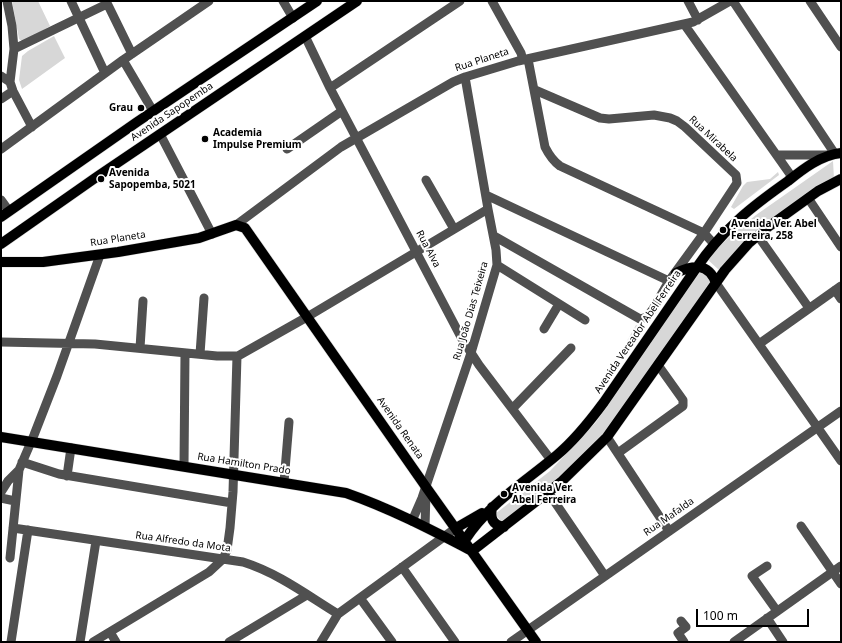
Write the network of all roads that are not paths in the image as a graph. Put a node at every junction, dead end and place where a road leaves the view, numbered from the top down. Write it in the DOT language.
graph roads {
  1 [pos="7,1"];
  2 [pos="71,1"];
  3 [pos="209,1"];
  4 [pos="283,1"];
  5 [pos="317,1"];
  6 [pos="357,1"];
  7 [pos="460,1"];
  8 [pos="492,1"];
  9 [pos="688,1"];
  10 [pos="730,1"];
  11 [pos="733,1"];
  12 [pos="810,1"];
  13 [pos="106,3"];
  14 [pos="79,18"];
  15 [pos="293,18"];
  16 [pos="698,20"];
  17 [pos="684,24"];
  18 [pos="305,36"];
  19 [pos="841,47"];
  20 [pos="14,49"];
  21 [pos="132,54"];
  22 [pos="123,60"];
  23 [pos="526,60"];
  24 [pos="105,74"];
  25 [pos="1,76"];
  26 [pos="465,77"];
  27 [pos="11,86"];
  28 [pos="330,88"];
  29 [pos="535,90"];
  30 [pos="1,99"];
  31 [pos="154,111"];
  32 [pos="342,111"];
  33 [pos="32,128"];
  34 [pos="160,134"];
  35 [pos="356,138"];
  36 [pos="1,149"];
  37 [pos="287,149"];
  38 [pos="835,154"];
  39 [pos="777,155"];
  40 [pos="792,177"];
  41 [pos="841,179"];
  42 [pos="426,180"];
  43 [pos="486,195"];
  44 [pos="808,198"];
  45 [pos="1,200"];
  46 [pos="488,208"];
  47 [pos="5,214"];
  48 [pos="240,226"];
  49 [pos="454,229"];
  50 [pos="704,233"];
  51 [pos="212,234"];
  52 [pos="494,236"];
  53 [pos="758,236"];
  54 [pos="840,243"];
  55 [pos="1,244"];
  56 [pos="714,244"];
  57 [pos="417,251"];
  58 [pos="100,255"];
  59 [pos="1,262"];
  60 [pos="497,265"];
  61 [pos="697,267"];
  62 [pos="672,277"];
  63 [pos="716,282"];
  64 [pos="838,288"];
  65 [pos="204,298"];
  66 [pos="841,299"];
  67 [pos="144,301"];
  68 [pos="559,304"];
  69 [pos="809,308"];
  70 [pos="308,316"];
  71 [pos="585,320"];
  72 [pos="544,329"];
  73 [pos="1,342"];
  74 [pos="69,343"];
  75 [pos="758,344"];
  76 [pos="140,348"];
  77 [pos="571,348"];
  78 [pos="185,353"];
  79 [pos="471,353"];
  80 [pos="200,354"];
  81 [pos="237,356"];
  82 [pos="658,366"];
  83 [pos="513,408"];
  84 [pos="841,411"];
  85 [pos="289,422"];
  86 [pos="818,427"];
  87 [pos="1,437"];
  88 [pos="607,437"];
  89 [pos="31,442"];
  90 [pos="71,448"];
  91 [pos="618,453"];
  92 [pos="551,460"];
  93 [pos="841,461"];
  94 [pos="20,466"];
  95 [pos="184,466"];
  96 [pos="233,474"];
  97 [pos="67,476"];
  98 [pos="284,482"];
  99 [pos="426,487"];
  100 [pos="1,492"];
  101 [pos="548,492"];
  102 [pos="1,498"];
  103 [pos="16,500"];
  104 [pos="232,503"];
  105 [pos="492,507"];
  106 [pos="412,521"];
  107 [pos="801,526"];
  108 [pos="425,527"];
  109 [pos="504,527"];
  110 [pos="13,528"];
  111 [pos="456,528"];
  112 [pos="28,530"];
  113 [pos="669,531"];
  114 [pos="445,536"];
  115 [pos="465,540"];
  116 [pos="96,541"];
  117 [pos="472,551"];
  118 [pos="5,557"];
  119 [pos="223,559"];
  120 [pos="23,560"];
  121 [pos="767,566"];
  122 [pos="841,566"];
  123 [pos="402,567"];
  124 [pos="833,572"];
  125 [pos="605,576"];
  126 [pos="841,584"];
  127 [pos="307,595"];
  128 [pos="360,598"];
  129 [pos="777,611"];
  130 [pos="338,614"];
  131 [pos="767,618"];
  132 [pos="681,622"];
  133 [pos="528,630"];
  134 [pos="110,632"];
  135 [pos="11,642"];
  136 [pos="80,642"];
  137 [pos="93,642"];
  138 [pos="116,642"];
  139 [pos="229,642"];
  140 [pos="321,642"];
  141 [pos="392,642"];
  142 [pos="455,642"];
  143 [pos="511,642"];
  144 [pos="536,642"];
  145 [pos="684,642"];
  146 [pos="734,642"];
  147 [pos="784,642"];
  1 -- 20 [label="street"];
  2 -- 14 [label="street"];
  3 -- 21 [label="street"];
  4 -- 15 [label="street"];
  5 -- 15 [label="main road, Avenida Sapopemba"];
  6 -- 18 [label="main road, Avenida Sapopemba"];
  7 -- 28 [label="street"];
  8 -- 23 [label="street"];
  9 -- 16 [label="street"];
  10 -- 16 [label="street, Rua Planeta"];
  11 -- 38 [label="street"];
  12 -- 19 [label="street"];
  13 -- 14 [label="street"];
  13 -- 21 [label="street"];
  14 -- 20 [label="street"];
  14 -- 24 [label="street"];
  15 -- 31 [label="main road, Avenida Sapopemba"];
  16 -- 17 [label="street, Rua Planeta"];
  17 -- 23 [label="street, Rua Planeta"];
  17 -- 39 [label="street"];
  18 -- 28 [label="street, Rua Alva"];
  18 -- 34 [label="main road, Avenida Sapopemba"];
  20 -- 27 [label="street"];
  21 -- 22 [label="street"];
  22 -- 24 [label="street"];
  22 -- 31 [label="street"];
  23 -- 26 [label="street, Rua Planeta"];
  23 -- 29 [label="street"];
  24 -- 33 [label="street"];
  25 -- 27 [label="street"];
  26 -- 35 [label="street, Rua Planeta"];
  26 -- 43 [label="street, Rua João Dias Teixeira"];
  27 -- 30 [label="street"];
  27 -- 33 [label="street"];
  28 -- 32 [label="street, Rua Alva"];
  29 -- 50 [label="street"];
  29 -- 50 [label="street, Rua Mirabela"];
  31 -- 47 [label="main road, Avenida Sapopemba"];
  32 -- 35 [label="street, Rua Alva"];
  32 -- 37 [label="street"];
  33 -- 36 [label="street"];
  34 -- 51 [label="street"];
  34 -- 55 [label="main road, Avenida Sapopemba"];
  35 -- 48 [label="street, Rua Planeta"];
  35 -- 57 [label="street, Rua Alva"];
  38 -- 39 [label="street"];
  38 -- 40 [label="main road, Avenida Vereador Abel Ferreira"];
  39 -- 40 [label="street"];
  40 -- 56 [label="main road, Avenida Vereador Abel Ferreira"];
  41 -- 44 [label="main road"];
  42 -- 49 [label="street"];
  43 -- 46 [label="street, Rua João Dias Teixeira"];
  43 -- 62 [label="street"];
  44 -- 53 [label="main road"];
  44 -- 54 [label="street"];
  45 -- 47 [label="street"];
  46 -- 49 [label="street"];
  46 -- 52 [label="street, Rua João Dias Teixeira"];
  48 -- 51 [label="main road, Rua Planeta"];
  48 -- 70 [label="main road, Avenida Renata"];
  49 -- 57 [label="street"];
  50 -- 56 [label="street"];
  50 -- 62 [label="street, Rua Mirabela"];
  51 -- 58 [label="main road, Rua Planeta"];
  52 -- 60 [label="street, Rua João Dias Teixeira"];
  52 -- 62 [label="street, Rua Mirabela"];
  53 -- 63 [label="main road"];
  53 -- 69 [label="street"];
  56 -- 61 [label="main road, Avenida Vereador Abel Ferreira"];
  57 -- 70 [label="street"];
  57 -- 79 [label="street, Rua Alva"];
  58 -- 59 [label="main road, Rua Planeta"];
  58 -- 74 [label="street"];
  60 -- 68 [label="street"];
  60 -- 79 [label="street, Rua João Dias Teixeira"];
  61 -- 62 [label="main road"];
  61 -- 63 [label="main road"];
  61 -- 92 [label="main road, Avenida Vereador Abel Ferreira"];
  63 -- 75 [label="street"];
  63 -- 82 [label="main road"];
  64 -- 66 [label="street"];
  64 -- 69 [label="street"];
  65 -- 80 [label="street"];
  67 -- 76 [label="street"];
  68 -- 71 [label="street"];
  68 -- 72 [label="street"];
  69 -- 75 [label="street"];
  70 -- 81 [label="street"];
  70 -- 99 [label="main road, Avenida Renata"];
  73 -- 74 [label="street"];
  74 -- 76 [label="street"];
  74 -- 89 [label="street"];
  75 -- 86 [label="street"];
  76 -- 78 [label="street"];
  77 -- 83 [label="street"];
  78 -- 80 [label="street"];
  78 -- 95 [label="street"];
  79 -- 83 [label="street, Rua Alva"];
  79 -- 99 [label="street, Rua João Dias Teixeira"];
  80 -- 81 [label="street"];
  81 -- 96 [label="street"];
  82 -- 88 [label="main road"];
  82 -- 91 [label="street"];
  83 -- 92 [label="street, Rua Alva"];
  84 -- 86 [label="street, Rua Mafalda"];
  85 -- 98 [label="street"];
  86 -- 93 [label="street"];
  86 -- 113 [label="street, Rua Mafalda"];
  87 -- 89 [label="main road, Rua Hamilton Prado"];
  88 -- 91 [label="street"];
  88 -- 101 [label="main road"];
  89 -- 90 [label="main road, Rua Hamilton Prado"];
  89 -- 94 [label="street"];
  90 -- 95 [label="main road, Rua Hamilton Prado"];
  90 -- 97 [label="street"];
  91 -- 113 [label="street"];
  92 -- 105 [label="main road, Avenida Vereador Abel Ferreira"];
  94 -- 97 [label="street"];
  94 -- 100 [label="street"];
  94 -- 103 [label="street"];
  95 -- 96 [label="main road, Rua Hamilton Prado"];
  96 -- 98 [label="main road, Rua Hamilton Prado"];
  96 -- 104 [label="street"];
  97 -- 104 [label="street"];
  98 -- 106 [label="main road, Rua Hamilton Prado"];
  99 -- 106 [label="street, Rua João Dias Teixeira"];
  99 -- 108 [label="street"];
  99 -- 111 [label="main road, Avenida Renata"];
  101 -- 109 [label="main road"];
  101 -- 125 [label="street"];
  102 -- 103 [label="street"];
  103 -- 110 [label="street"];
  104 -- 119 [label="street"];
  105 -- 109 [label="main road"];
  105 -- 111 [label="main road"];
  105 -- 115 [label="main road, Avenida Vereador Abel Ferreira"];
  106 -- 108 [label="main road, Rua Hamilton Prado"];
  107 -- 124 [label="street"];
  108 -- 114 [label="main road, Rua Hamilton Prado"];
  109 -- 117 [label="main road"];
  110 -- 112 [label="street, Rua Alfredo da Mota"];
  110 -- 118 [label="street"];
  111 -- 114 [label="street"];
  111 -- 115 [label="main road, Avenida Renata"];
  112 -- 116 [label="street, Rua Alfredo da Mota"];
  112 -- 120 [label="street"];
  113 -- 125 [label="street, Rua Mafalda"];
  114 -- 117 [label="main road, Rua Hamilton Prado"];
  114 -- 123 [label="street"];
  115 -- 117 [label="main road, Avenida Renata"];
  116 -- 119 [label="street, Rua Alfredo da Mota"];
  116 -- 136 [label="street"];
  117 -- 133 [label="main road, Avenida Renata"];
  118 -- 120 [label="street"];
  119 -- 127 [label="street, Rua Alfredo da Mota"];
  119 -- 134 [label="street"];
  120 -- 135 [label="street"];
  121 -- 129 [label="street"];
  122 -- 124 [label="street"];
  123 -- 128 [label="street"];
  123 -- 142 [label="street"];
  124 -- 126 [label="street"];
  124 -- 129 [label="street"];
  125 -- 133 [label="street, Rua Mafalda"];
  127 -- 130 [label="street, Rua Alfredo da Mota"];
  127 -- 139 [label="street"];
  128 -- 130 [label="street"];
  128 -- 141 [label="street"];
  129 -- 131 [label="street"];
  130 -- 140 [label="street"];
  131 -- 146 [label="street"];
  131 -- 147 [label="street"];
  132 -- 145 [label="street"];
  133 -- 143 [label="street, Rua Mafalda"];
  133 -- 144 [label="main road, Avenida Renata"];
  134 -- 137 [label="street"];
  134 -- 138 [label="street"];
}
